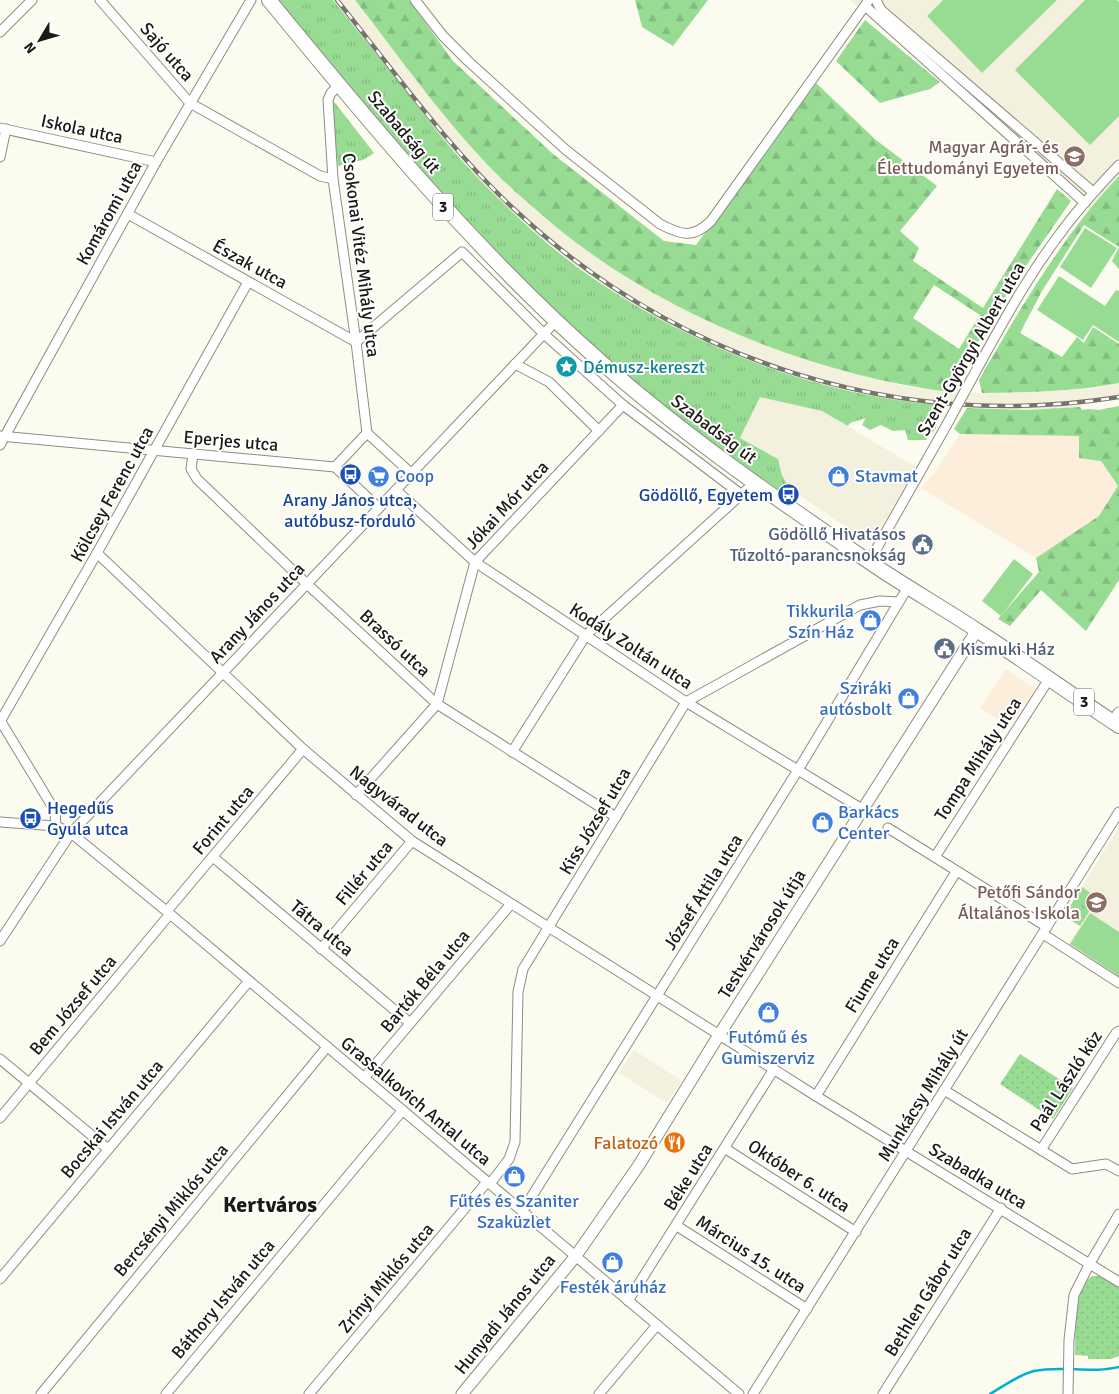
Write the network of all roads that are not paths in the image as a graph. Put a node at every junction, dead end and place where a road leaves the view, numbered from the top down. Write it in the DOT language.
graph roads {
  1 [pos="32,0"];
  2 [pos="100,0"];
  3 [pos="251,0"];
  4 [pos="269,0"];
  5 [pos="415,0"];
  6 [pos="876,0"];
  7 [pos="867,3"];
  8 [pos="0,32"];
  9 [pos="955,81"];
  10 [pos="339,85"];
  11 [pos="190,103"];
  12 [pos="3,128"];
  13 [pos="0,157"];
  14 [pos="156,162"];
  15 [pos="1119,165"];
  16 [pos="1063,168"];
  17 [pos="1056,178"];
  18 [pos="332,179"];
  19 [pos="1093,192"];
  20 [pos="1085,203"];
  21 [pos="128,214"];
  22 [pos="248,282"];
  23 [pos="556,321"];
  24 [pos="544,334"];
  25 [pos="356,342"];
  26 [pos="515,364"];
  27 [pos="624,405"];
  28 [pos="599,431"];
  29 [pos="367,433"];
  30 [pos="1,439"];
  31 [pos="155,450"];
  32 [pos="193,454"];
  33 [pos="335,467"];
  34 [pos="412,474"];
  35 [pos="754,483"];
  36 [pos="396,490"];
  37 [pos="742,495"];
  38 [pos="379,508"];
  39 [pos="97,554"];
  40 [pos="475,562"];
  41 [pos="869,562"];
  42 [pos="307,584"];
  43 [pos="908,587"];
  44 [pos="899,602"];
  45 [pos="977,630"];
  46 [pos="586,635"];
  47 [pos="222,674"];
  48 [pos="1048,679"];
  49 [pos="686,702"];
  50 [pos="437,704"];
  51 [pos="0,720"];
  52 [pos="1117,720"];
  53 [pos="303,749"];
  54 [pos="512,752"];
  55 [pos="798,770"];
  56 [pos="356,795"];
  57 [pos="862,809"];
  58 [pos="1119,812"];
  59 [pos="616,816"];
  60 [pos="0,822"];
  61 [pos="56,826"];
  62 [pos="888,828"];
  63 [pos="71,833"];
  64 [pos="412,841"];
  65 [pos="213,857"];
  66 [pos="935,857"];
  67 [pos="956,872"];
  68 [pos="511,904"];
  69 [pos="169,913"];
  70 [pos="4,926"];
  71 [pos="548,928"];
  72 [pos="1045,931"];
  73 [pos="0,941"];
  74 [pos="321,948"];
  75 [pos="249,981"];
  76 [pos="1119,983"];
  77 [pos="658,996"];
  78 [pos="410,1023"];
  79 [pos="1119,1031"];
  80 [pos="720,1035"];
  81 [pos="327,1047"];
  82 [pos="0,1059"];
  83 [pos="774,1070"];
  84 [pos="364,1078"];
  85 [pos="29,1083"];
  86 [pos="944,1090"];
  87 [pos="816,1096"];
  88 [pos="402,1111"];
  89 [pos="0,1118"];
  90 [pos="726,1148"];
  91 [pos="108,1149"];
  92 [pos="1041,1150"];
  93 [pos="906,1152"];
  94 [pos="1119,1171"];
  95 [pos="488,1183"];
  96 [pos="1001,1208"];
  97 [pos="522,1212"];
  98 [pos="1119,1214"];
  99 [pos="677,1226"];
  100 [pos="856,1232"];
  101 [pos="575,1257"];
  102 [pos="1090,1263"];
  103 [pos="0,1279"];
  104 [pos="1119,1282"];
  105 [pos="628,1301"];
  106 [pos="807,1309"];
  107 [pos="657,1325"];
  108 [pos="40,1394"];
  109 [pos="166,1394"];
  110 [pos="309,1394"];
  111 [pos="462,1394"];
  112 [pos="599,1394"];
  113 [pos="739,1394"];
  114 [pos="753,1394"];
  115 [pos="883,1394"];
  116 [pos="1068,1394"];
  1 -- 8 [label="street"];
  2 -- 11 [label="street, Sajó utca"];
  3 -- 11 [label="street, Komáromi utca"];
  4 -- 10 [label="main road, Szabadság út / 3"];
  5 -- 7 [label="street"];
  6 -- 9 [label="street"];
  7 -- 9 [label="street"];
  9 -- 16 [label="street"];
  9 -- 17 [label="street"];
  10 -- 18 [label="street, Csokonai Vitéz Mihály utca"];
  10 -- 23 [label="main road, Szabadság út / 3"];
  11 -- 14 [label="street, Komáromi utca"];
  11 -- 18 [label="street, Sajó utca"];
  12 -- 13 [label="street"];
  12 -- 14 [label="street, Iskola utca"];
  14 -- 21 [label="street, Komáromi utca"];
  15 -- 19 [label="street, Szent-Györgyi Albert utca"];
  16 -- 17 [label="street"];
  16 -- 19 [label="street"];
  17 -- 20 [label="street"];
  18 -- 25 [label="street, Csokonai Vitéz Mihály utca"];
  19 -- 20 [label="street, Szent-Györgyi Albert utca"];
  20 -- 41 [label="street, Szent-Györgyi Albert utca, bridge"];
  21 -- 22 [label="street, Észak utca"];
  21 -- 30 [label="street, Komáromi utca"];
  22 -- 25 [label="street, Észak utca"];
  22 -- 31 [label="street, Kölcsey Ferenc utca"];
  23 -- 24 [label="street, Arany János utca"];
  23 -- 35 [label="main road, Szabadság út / 3"];
  24 -- 25 [label="street, Szabadság út"];
  24 -- 26 [label="street, Arany János utca"];
  24 -- 27 [label="street, Szabadság út"];
  25 -- 29 [label="street, Csokonai Vitéz Mihály utca"];
  26 -- 28 [label="street"];
  26 -- 34 [label="street, Arany János utca"];
  27 -- 28 [label="street, Jókai Mór utca"];
  27 -- 37 [label="street, Szabadság út"];
  28 -- 40 [label="street, Jókai Mór utca"];
  29 -- 33 [label="street"];
  29 -- 34 [label="street"];
  30 -- 31 [label="street, Eperjes utca"];
  31 -- 32 [label="street, Eperjes utca"];
  31 -- 39 [label="street, Kölcsey Ferenc utca"];
  32 -- 33 [label="street, Eperjes utca"];
  32 -- 42 [label="street, Brassó utca"];
  33 -- 38 [label="street"];
  34 -- 36 [label="street, Arany János utca"];
  35 -- 37 [label="street"];
  35 -- 41 [label="main road, Szabadság út / 3"];
  36 -- 38 [label="street, Arany János utca"];
  36 -- 40 [label="street, Kodály Zoltán utca"];
  37 -- 46 [label="street"];
  38 -- 42 [label="street, Arany János utca"];
  39 -- 47 [label="street, Nagyvárad utca"];
  39 -- 51 [label="street, Kölcsey Ferenc utca"];
  40 -- 46 [label="street, Kodály Zoltán utca"];
  40 -- 50 [label="street, Jókai Mór utca"];
  41 -- 43 [label="main road, Szabadság út / 3"];
  42 -- 47 [label="street, Arany János utca"];
  42 -- 50 [label="street, Brassó utca"];
  43 -- 44 [label="street, József Attila utca"];
  43 -- 45 [label="main road, Szabadság út / 3"];
  44 -- 49 [label="street, Kiss József utca"];
  44 -- 55 [label="street, József Attila utca"];
  45 -- 48 [label="main road, Szabadság út / 3"];
  45 -- 57 [label="street, Testvérvárosok útja"];
  46 -- 49 [label="street, Kodály Zoltán utca"];
  46 -- 54 [label="street"];
  47 -- 53 [label="street, Nagyvárad utca"];
  47 -- 63 [label="street, Arany János utca"];
  48 -- 52 [label="main road, Szabadság út / 3"];
  48 -- 66 [label="street, Tompa Mihály utca"];
  49 -- 55 [label="street, Kodály Zoltán utca"];
  49 -- 59 [label="street, Kiss József utca"];
  50 -- 54 [label="street, Brassó utca"];
  50 -- 56 [label="street, Jókai Mór utca"];
  51 -- 61 [label="street"];
  53 -- 56 [label="street, Nagyvárad utca"];
  53 -- 65 [label="street, Forint utca"];
  54 -- 59 [label="street, Brassó utca"];
  55 -- 57 [label="street, Kodály Zoltán utca"];
  55 -- 77 [label="street, József Attila utca"];
  56 -- 64 [label="street, Nagyvárad utca"];
  57 -- 80 [label="street, Testvérvárosok útja"];
  58 -- 72 [label="street, Munkácsy Mihály út"];
  59 -- 71 [label="street, Kiss József utca"];
  60 -- 61 [label="street"];
  61 -- 63 [label="street, Grassalkovich Antal utca"];
  62 -- 66 [label="street"];
  63 -- 69 [label="street, Grassalkovich Antal utca"];
  63 -- 70 [label="street, Arany János utca"];
  64 -- 68 [label="street, Nagyvárad utca"];
  64 -- 74 [label="street, Fillér utca"];
  65 -- 69 [label="street, Forint utca"];
  65 -- 74 [label="street, Tátra utca"];
  66 -- 67 [label="street"];
  67 -- 72 [label="street"];
  67 -- 87 [label="street, Fiume utca"];
  68 -- 71 [label="street, Nagyvárad utca"];
  68 -- 78 [label="street, Bartók Béla utca"];
  69 -- 75 [label="street, Grassalkovich Antal utca"];
  69 -- 85 [label="street, Bem József utca"];
  70 -- 73 [label="street, Arany János utca"];
  71 -- 77 [label="street, Nagyvárad utca"];
  71 -- 95 [label="street, Kiss József utca"];
  72 -- 76 [label="street"];
  72 -- 86 [label="street, Munkácsy Mihály út"];
  74 -- 78 [label="street, Tátra utca"];
  75 -- 81 [label="street, Grassalkovich Antal utca"];
  75 -- 91 [label="street, Bocskai István utca"];
  77 -- 80 [label="street, Nagyvárad utca"];
  77 -- 97 [label="street, József Attila utca"];
  78 -- 84 [label="street, Bartók Béla utca"];
  79 -- 92 [label="street, Paál László köz"];
  80 -- 83 [label="street, Szabadka utca"];
  80 -- 101 [label="street, Testvérvárosok útja"];
  81 -- 84 [label="street, Grassalkovich Antal utca"];
  81 -- 108 [label="street, Bercsényi Miklós utca"];
  82 -- 85 [label="street"];
  83 -- 87 [label="street, Szabadka utca"];
  83 -- 90 [label="street, Béke utca"];
  84 -- 88 [label="street, Grassalkovich Antal utca"];
  85 -- 89 [label="street, Bem József utca"];
  85 -- 91 [label="street"];
  86 -- 92 [label="street, Paál László köz"];
  86 -- 93 [label="street, Munkácsy Mihály út"];
  87 -- 93 [label="street, Szabadka utca"];
  88 -- 95 [label="street, Grassalkovich Antal utca"];
  88 -- 109 [label="street, Báthory István utca"];
  90 -- 99 [label="street, Béke utca"];
  90 -- 100 [label="street, Október 6. utca"];
  91 -- 103 [label="street, Bocskai István utca"];
  92 -- 94 [label="street, Paál László köz"];
  93 -- 96 [label="street, Szabadka utca"];
  93 -- 100 [label="street, Munkácsy Mihály út"];
  95 -- 97 [label="street, Grassalkovich Antal utca"];
  95 -- 110 [label="street, Zrínyi Miklós utca"];
  96 -- 102 [label="street, Szabadka utca"];
  96 -- 115 [label="street, Bethlen Gábor utca"];
  97 -- 101 [label="street, Grassalkovich Antal utca"];
  98 -- 102 [label="street"];
  99 -- 105 [label="street, Béke utca"];
  99 -- 106 [label="street, Március 15. utca"];
  100 -- 106 [label="street, Munkácsy Mihály út"];
  101 -- 105 [label="street, Grassalkovich Antal utca"];
  101 -- 111 [label="street, Hunyadi János utca"];
  102 -- 104 [label="street, Szabadka utca"];
  102 -- 116 [label="street"];
  105 -- 107 [label="street, Grassalkovich Antal utca"];
  106 -- 114 [label="street, Munkácsy Mihály út"];
  107 -- 112 [label="street"];
  107 -- 113 [label="street, Grassalkovich Antal utca"];
}
